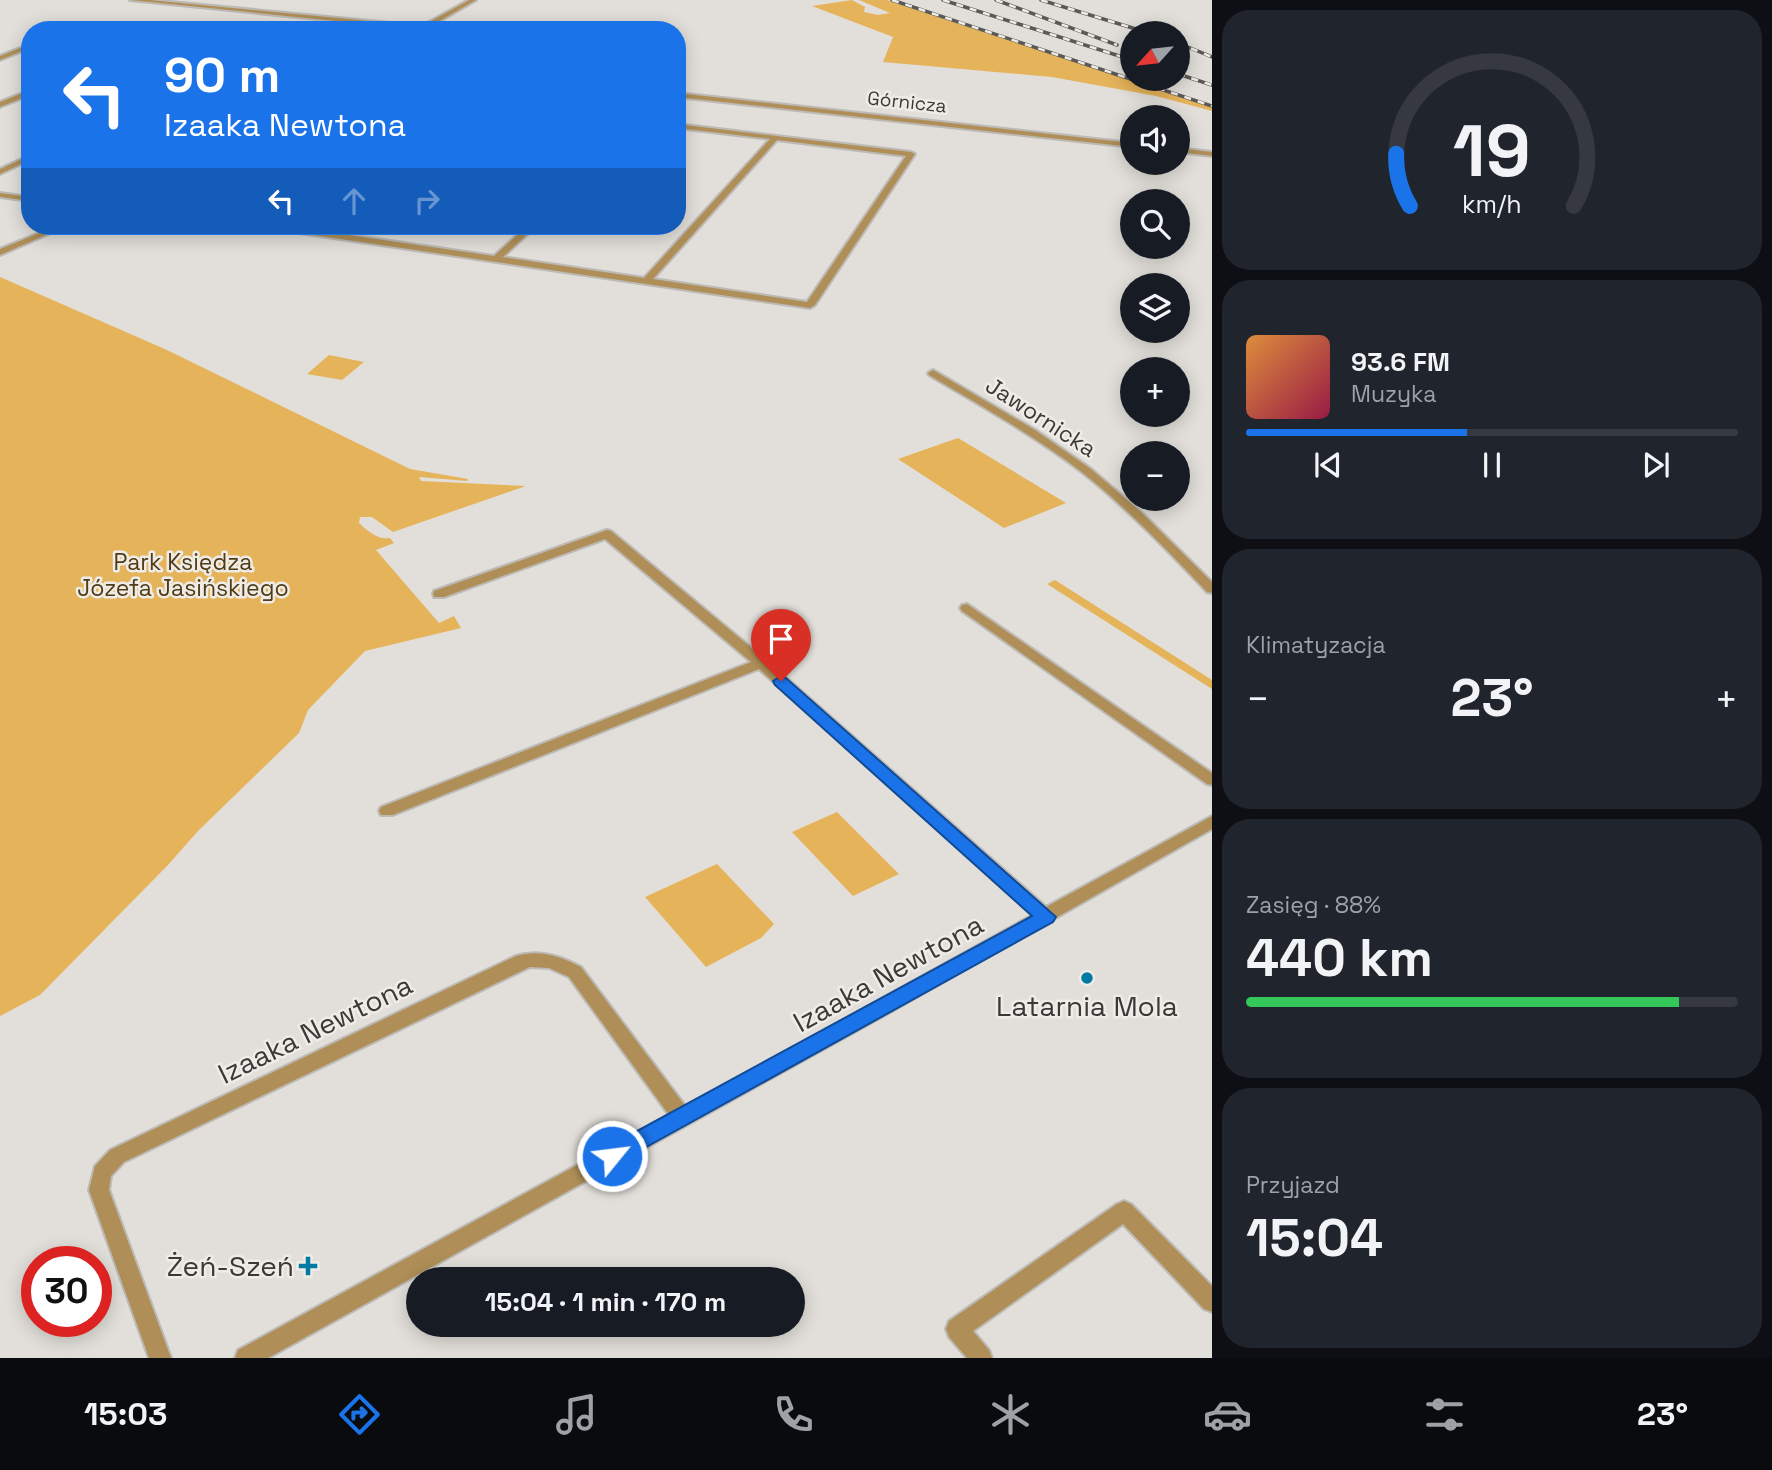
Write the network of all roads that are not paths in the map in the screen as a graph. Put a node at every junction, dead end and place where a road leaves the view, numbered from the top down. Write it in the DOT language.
graph roads {
  1 [pos="133,0"];
  2 [pos="473,0"];
  3 [pos="341,21"];
  4 [pos="435,21"];
  5 [pos="21,50"];
  6 [pos="0,58"];
  7 [pos="21,96"];
  8 [pos="686,96"];
  9 [pos="0,105"];
  10 [pos="686,127"];
  11 [pos="776,137"];
  12 [pos="1120,144"];
  13 [pos="1190,151"];
  14 [pos="1212,154"];
  15 [pos="21,162"];
  16 [pos="0,172"];
  17 [pos="0,195"];
  18 [pos="21,198"];
  19 [pos="43,235"];
  20 [pos="362,235"];
  21 [pos="522,235"];
  22 [pos="0,252"];
  23 [pos="496,259"];
  24 [pos="648,280"];
  25 [pos="933,373"];
  26 [pos="1212,589"];
  27 [pos="439,594"];
  28 [pos="967,608"];
  29 [pos="761,663"];
  30 [pos="1212,780"];
  31 [pos="387,811"];
  32 [pos="1212,822"];
  33 [pos="1046,917"];
  34 [pos="682,1117"];
  35 [pos="1212,1301"];
  36 [pos="160,1358"];
  37 [pos="246,1358"];
  38 [pos="981,1358"];
  1 -- 3 [label="street"];
  2 -- 4 [label="street"];
  5 -- 6 [label="street"];
  7 -- 9 [label="street"];
  8 -- 12 [label="street, Górnicza"];
  10 -- 11 [label="street"];
  11 -- 24 [label="street"];
  11 -- 24 [label="street"];
  13 -- 14 [label="street"];
  15 -- 16 [label="street"];
  17 -- 18 [label="street"];
  19 -- 22 [label="street"];
  20 -- 23 [label="street"];
  21 -- 23 [label="street"];
  23 -- 24 [label="street"];
  25 -- 26 [label="street, Jawornicka"];
  27 -- 29 [label="street"];
  28 -- 30 [label="street"];
  29 -- 31 [label="street"];
  29 -- 33 [label="street"];
  32 -- 33 [label="street, Izaaka Newtona"];
  33 -- 34 [label="street, Izaaka Newtona"];
  34 -- 36 [label="street, Izaaka Newtona"];
  34 -- 37 [label="street, Izaaka Newtona"];
  35 -- 38 [label="street"];
}
